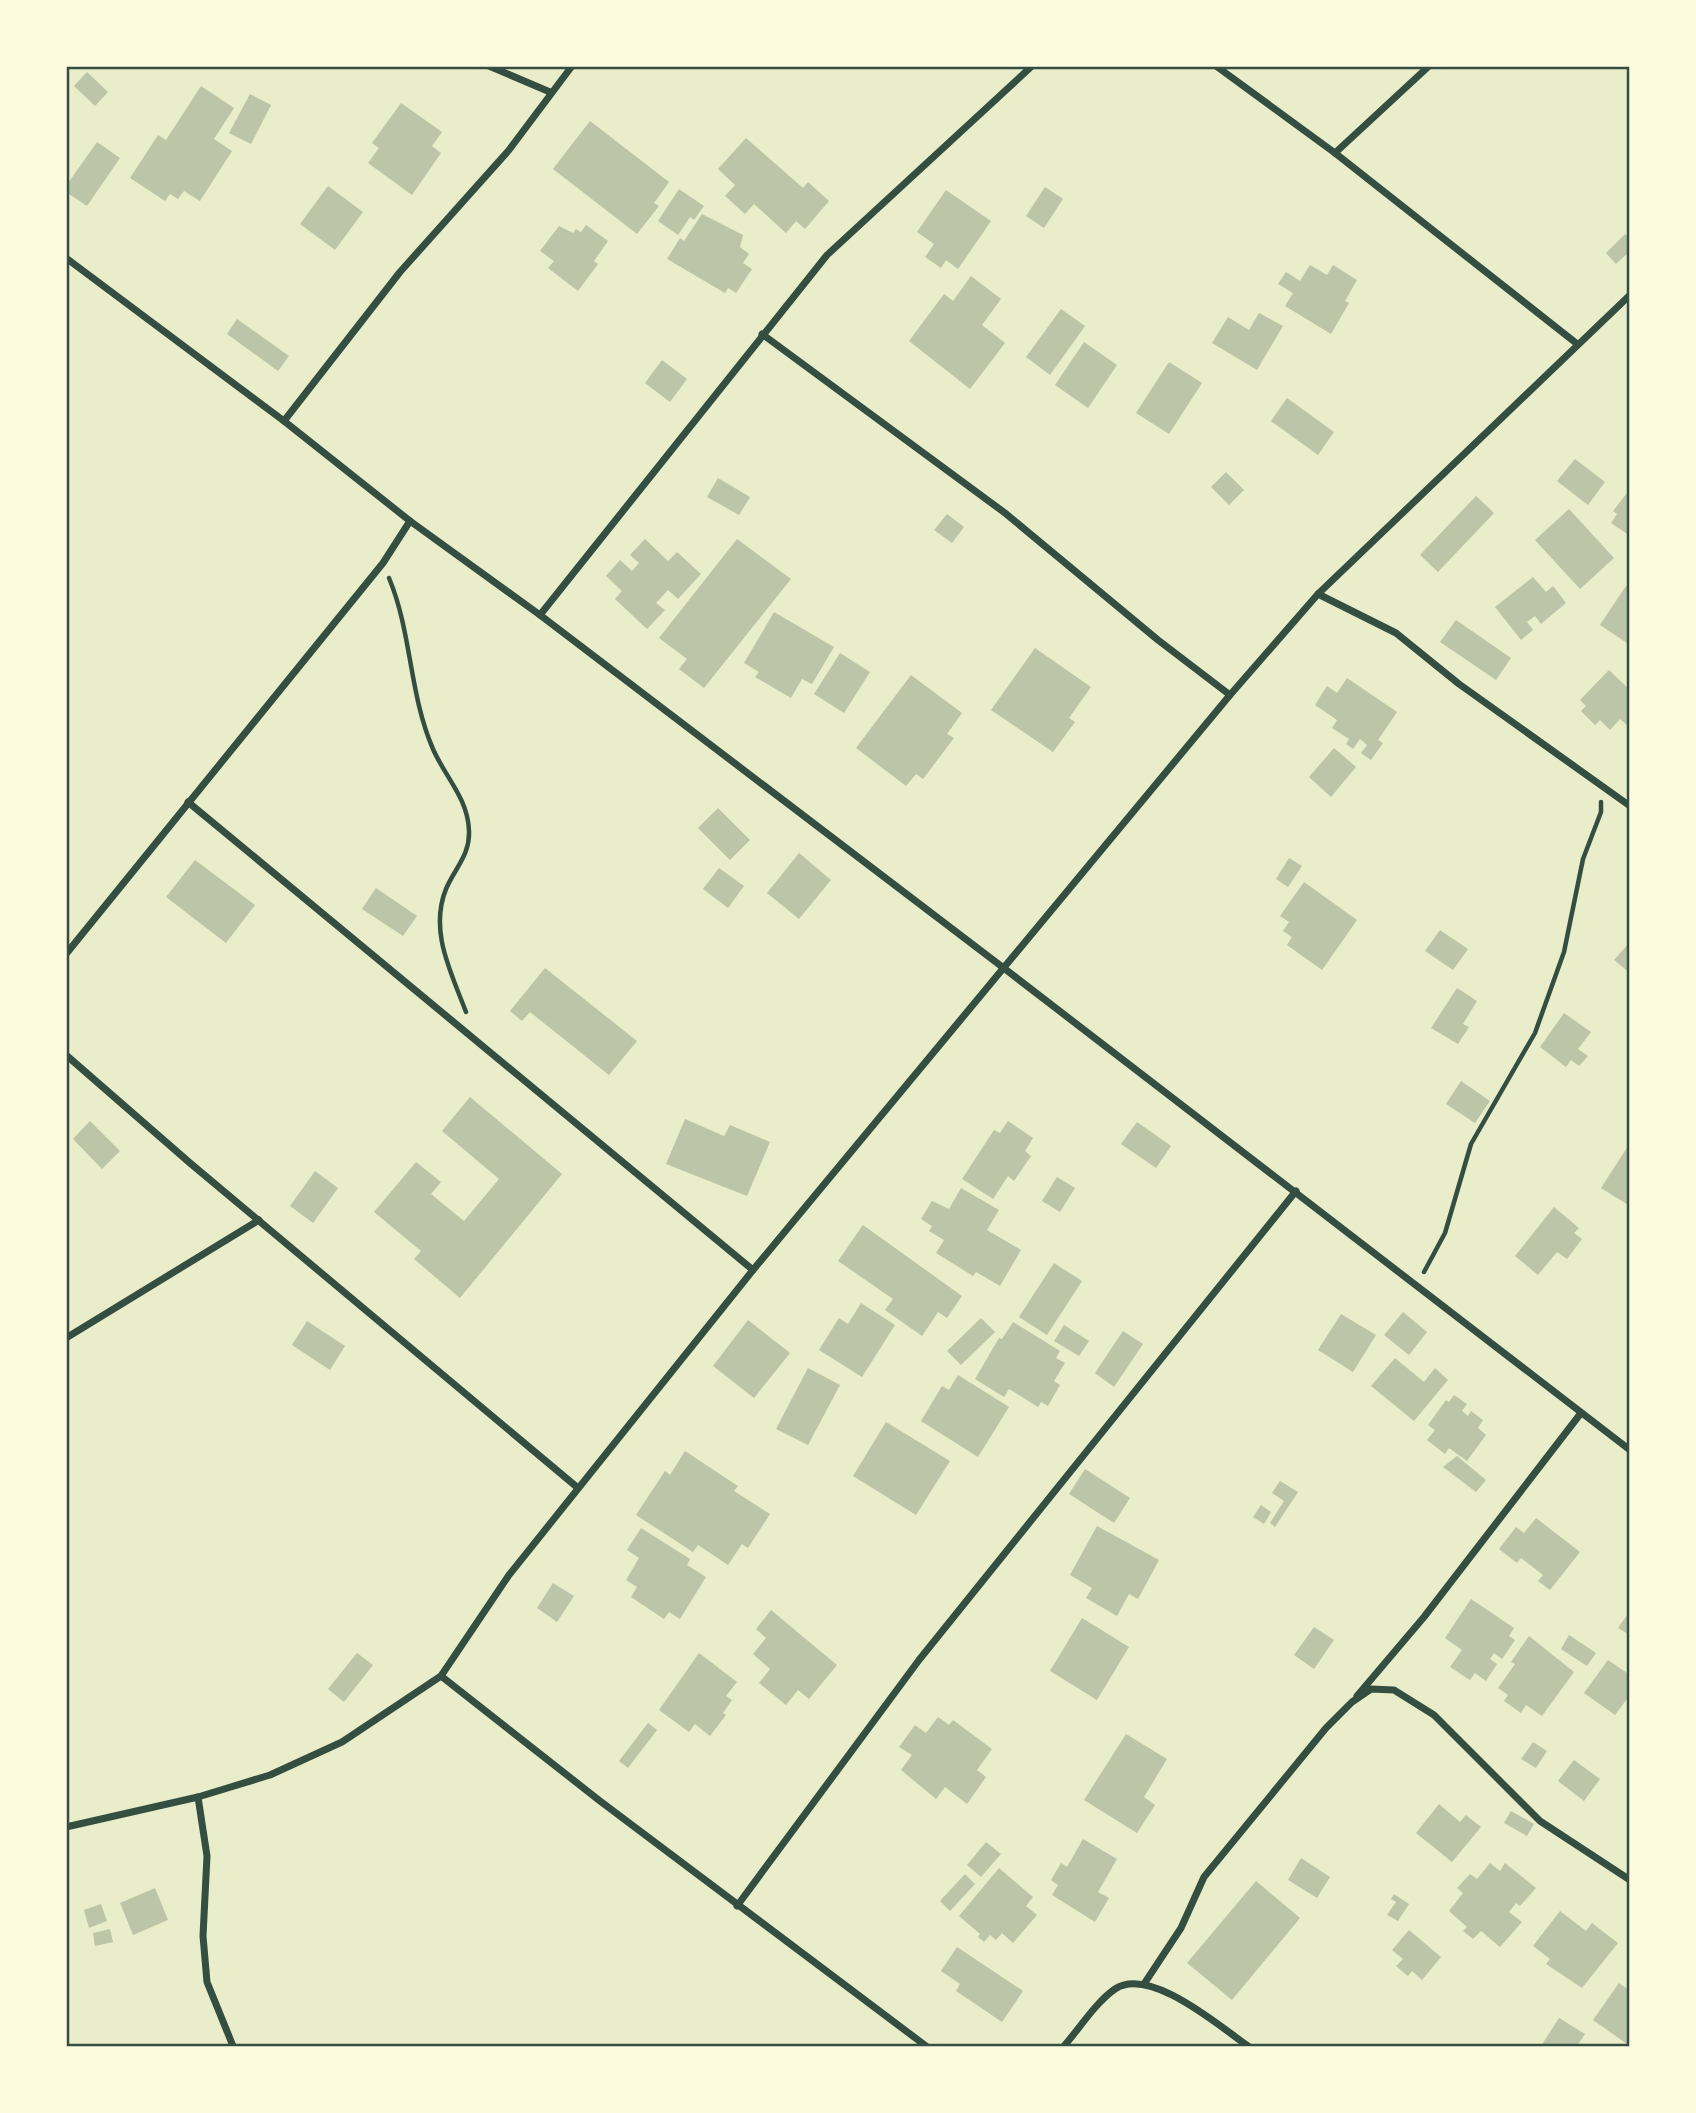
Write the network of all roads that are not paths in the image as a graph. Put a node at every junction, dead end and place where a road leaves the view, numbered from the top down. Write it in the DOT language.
graph roads {
  1 [pos="489,66"];
  2 [pos="572,66"];
  3 [pos="1032,66"];
  4 [pos="1216,66"];
  5 [pos="1429,66"];
  6 [pos="550,92"];
  7 [pos="1335,153"];
  8 [pos="66,258"];
  9 [pos="1629,295"];
  10 [pos="762,334"];
  11 [pos="1576,343"];
  12 [pos="284,421"];
  13 [pos="410,521"];
  14 [pos="1318,594"];
  15 [pos="540,615"];
  16 [pos="1230,695"];
  17 [pos="1629,792"];
  18 [pos="1623,799"];
  19 [pos="188,802"];
  20 [pos="1629,806"];
  21 [pos="66,954"];
  22 [pos="1005,969"];
  23 [pos="66,1055"];
  24 [pos="1296,1191"];
  25 [pos="259,1220"];
  26 [pos="753,1270"];
  27 [pos="66,1338"];
  28 [pos="1581,1413"];
  29 [pos="1629,1450"];
  30 [pos="578,1488"];
  31 [pos="441,1676"];
  32 [pos="1352,1702"];
  33 [pos="198,1797"];
  34 [pos="66,1827"];
  35 [pos="1629,1880"];
  36 [pos="737,1906"];
  37 [pos="1144,1984"];
  38 [pos="233,2046"];
  39 [pos="926,2046"];
  40 [pos="1064,2046"];
  41 [pos="1248,2046"];
  1 -- 6 [label="street"];
  2 -- 6 [label="street"];
  3 -- 10 [label="street"];
  4 -- 7 [label="street"];
  5 -- 7 [label="street"];
  6 -- 12 [label="street"];
  7 -- 11 [label="street"];
  8 -- 12 [label="street"];
  9 -- 11 [label="street"];
  10 -- 15 [label="street"];
  10 -- 16 [label="street"];
  11 -- 14 [label="street"];
  12 -- 13 [label="street"];
  13 -- 15 [label="street"];
  13 -- 19 [label="street"];
  14 -- 16 [label="street"];
  14 -- 18 [label="street"];
  15 -- 22 [label="street"];
  16 -- 22 [label="street"];
  17 -- 18 [label="street"];
  18 -- 20 [label="street"];
  19 -- 21 [label="street"];
  19 -- 26 [label="street"];
  22 -- 24 [label="street"];
  22 -- 26 [label="street"];
  23 -- 25 [label="street"];
  24 -- 28 [label="street"];
  24 -- 36 [label="street"];
  25 -- 27 [label="street"];
  25 -- 30 [label="street"];
  26 -- 30 [label="street"];
  28 -- 29 [label="street"];
  28 -- 32 [label="street"];
  30 -- 31 [label="street"];
  31 -- 33 [label="street"];
  31 -- 36 [label="street"];
  32 -- 35 [label="street"];
  32 -- 37 [label="street"];
  33 -- 34 [label="street"];
  33 -- 38 [label="street"];
  36 -- 39 [label="street"];
  37 -- 40 [label="street"];
  37 -- 41 [label="street"];
}
